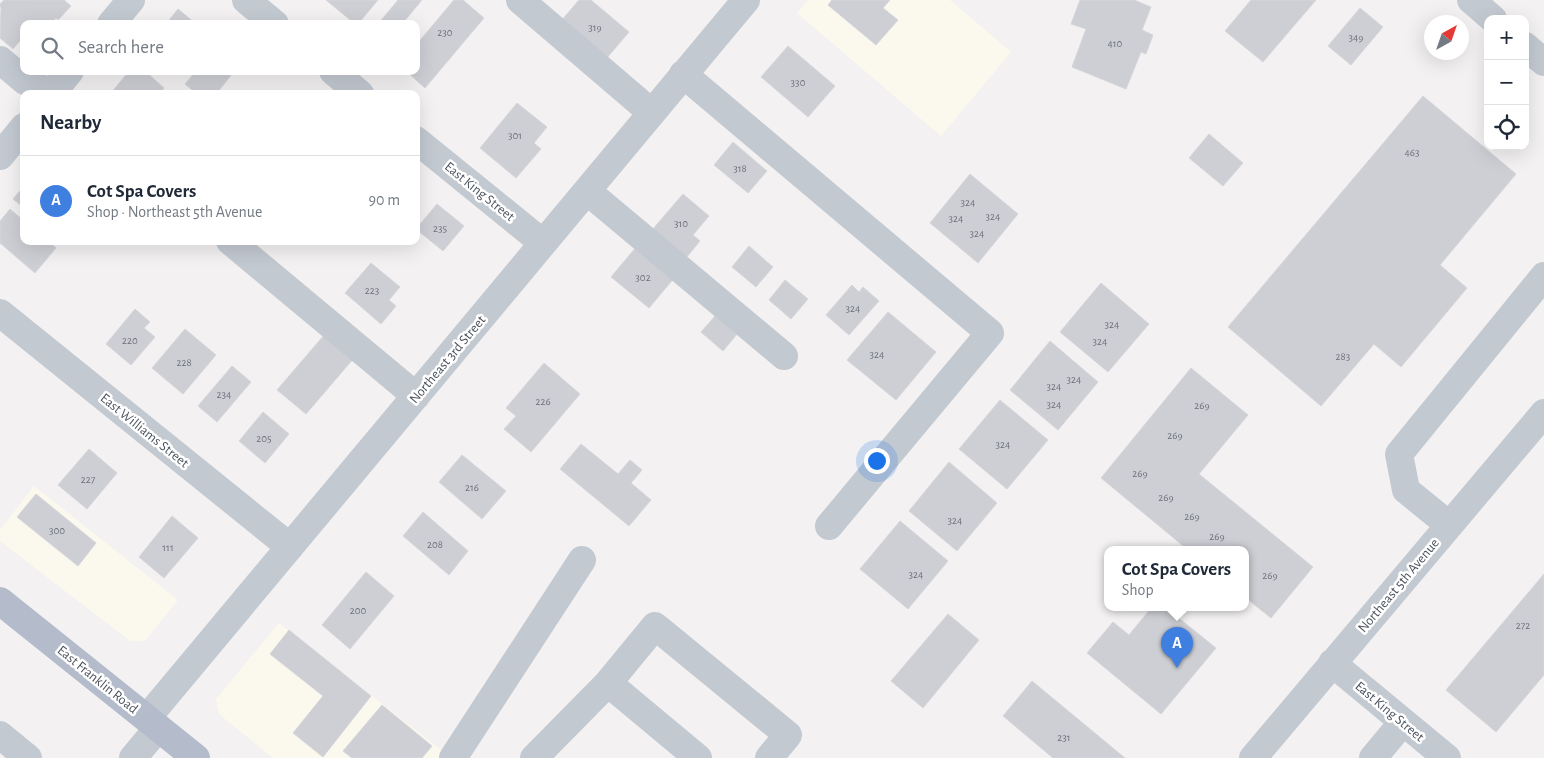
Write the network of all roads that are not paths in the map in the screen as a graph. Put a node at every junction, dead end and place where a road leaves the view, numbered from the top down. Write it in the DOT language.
graph roads {
  1 [pos="131,0"];
  2 [pos="246,0"];
  3 [pos="520,0"];
  4 [pos="746,0"];
  5 [pos="1471,0"];
  6 [pos="1488,15"];
  7 [pos="114,20"];
  8 [pos="270,20"];
  9 [pos="1529,49"];
  10 [pos="0,60"];
  11 [pos="1544,62"];
  12 [pos="683,74"];
  13 [pos="67,75"];
  14 [pos="338,75"];
  15 [pos="47,90"];
  16 [pos="55,90"];
  17 [pos="355,90"];
  18 [pos="652,113"];
  19 [pos="20,132"];
  20 [pos="420,143"];
  21 [pos="0,156"];
  22 [pos="587,191"];
  23 [pos="543,243"];
  24 [pos="235,245"];
  25 [pos="1544,276"];
  26 [pos="0,313"];
  27 [pos="784,356"];
  28 [pos="416,396"];
  29 [pos="1544,413"];
  30 [pos="1449,525"];
  31 [pos="829,526"];
  32 [pos="290,547"];
  33 [pos="582,560"];
  34 [pos="0,601"];
  35 [pos="1332,663"];
  36 [pos="608,683"];
  37 [pos="1403,722"];
  38 [pos="152,723"];
  39 [pos="0,735"];
  40 [pos="28,758"];
  41 [pos="132,758"];
  42 [pos="196,758"];
  43 [pos="453,758"];
  44 [pos="534,758"];
  45 [pos="698,758"];
  46 [pos="769,758"];
  47 [pos="1253,758"];
  48 [pos="1373,758"];
  49 [pos="1447,758"];
  1 -- 7 [label="street"];
  2 -- 8 [label="street"];
  3 -- 18 [label="street"];
  4 -- 12 [label="street, Northeast 3rd Street"];
  5 -- 6 [label="street"];
  9 -- 11 [label="street"];
  10 -- 15 [label="street"];
  12 -- 18 [label="street, Northeast 3rd Street"];
  12 -- 31 [label="street"];
  13 -- 16 [label="street"];
  14 -- 17 [label="street"];
  18 -- 22 [label="street, Northeast 3rd Street"];
  19 -- 21 [label="street"];
  20 -- 23 [label="street, East King Street"];
  22 -- 23 [label="street, Northeast 3rd Street"];
  22 -- 27 [label="street"];
  23 -- 28 [label="street, Northeast 3rd Street"];
  24 -- 28 [label="street"];
  25 -- 30 [label="street"];
  26 -- 32 [label="street, East Williams Street"];
  28 -- 32 [label="street, Northeast 3rd Street"];
  29 -- 30 [label="street, Northeast 5th Avenue"];
  30 -- 35 [label="street, Northeast 5th Avenue"];
  32 -- 38 [label="street, Northeast 3rd Street"];
  33 -- 43 [label="street"];
  34 -- 38 [label="main road, East Franklin Road"];
  35 -- 37 [label="street, East King Street"];
  35 -- 47 [label="street, Northeast 5th Avenue"];
  36 -- 44 [label="street"];
  36 -- 45 [label="street"];
  36 -- 46 [label="street"];
  37 -- 48 [label="street"];
  37 -- 49 [label="street, East King Street"];
  38 -- 41 [label="street, Northeast 3rd Street"];
  38 -- 42 [label="main road, East Franklin Road"];
  39 -- 40 [label="street"];
}
